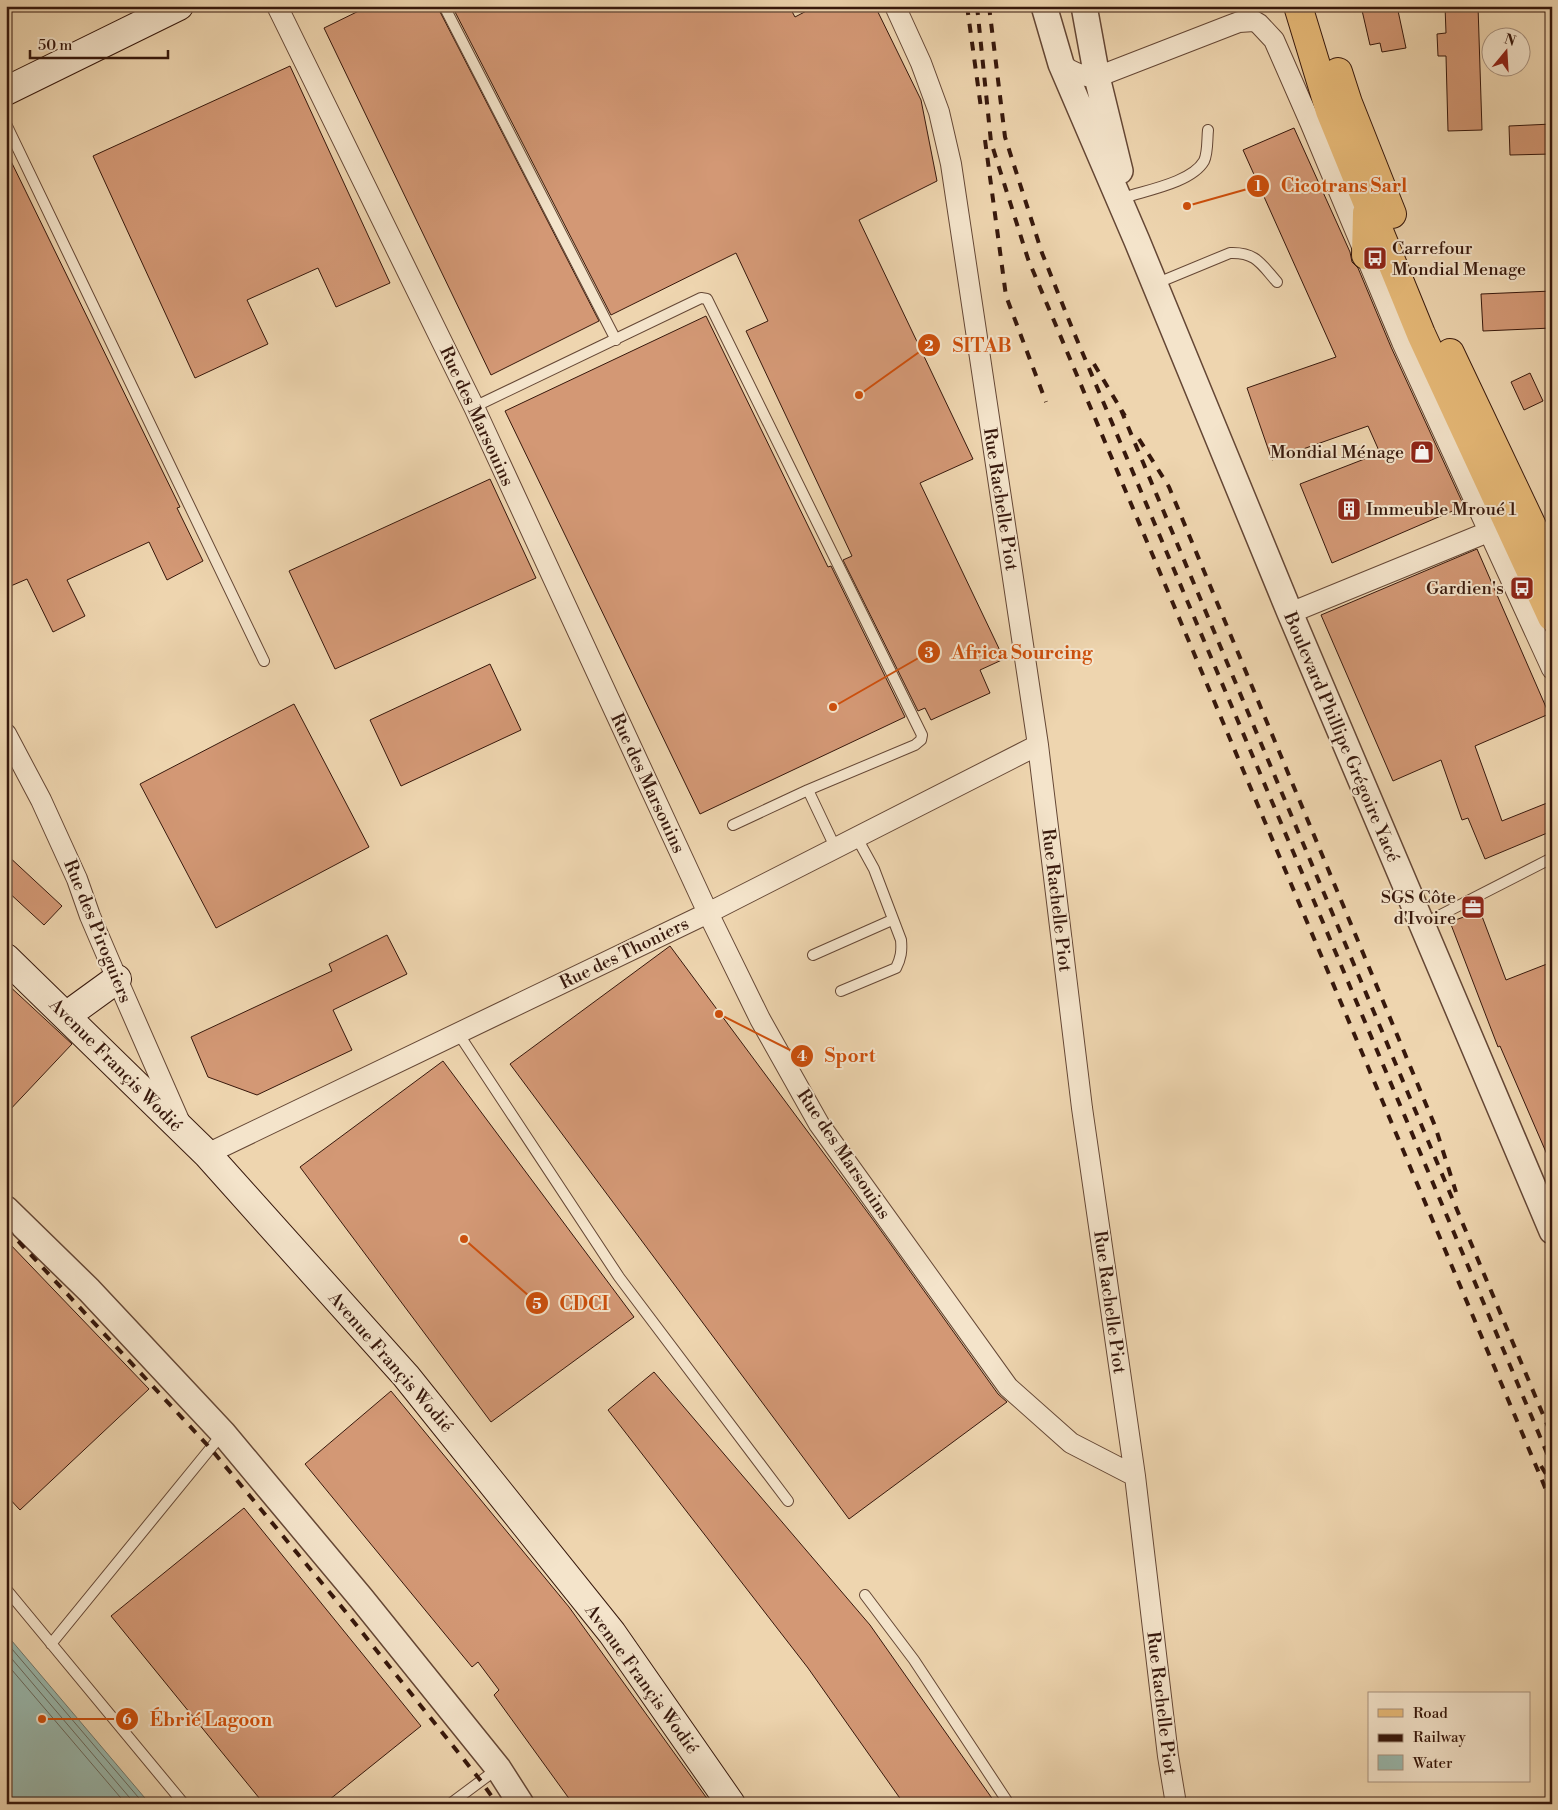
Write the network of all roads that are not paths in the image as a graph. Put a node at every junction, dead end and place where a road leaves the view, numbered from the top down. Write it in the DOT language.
graph roads {
  1 [pos="179,6"];
  2 [pos="277,6"];
  3 [pos="444,6"];
  4 [pos="895,6"];
  5 [pos="1044,6"];
  6 [pos="1084,6"];
  7 [pos="1298,6"];
  8 [pos="1318,6"];
  9 [pos="1061,64"];
  10 [pos="1097,77"];
  11 [pos="6,91"];
  12 [pos="6,124"];
  13 [pos="1208,130"];
  14 [pos="1126,197"];
  15 [pos="1367,201"];
  16 [pos="1137,241"];
  17 [pos="1366,255"];
  18 [pos="1277,282"];
  19 [pos="1155,284"];
  20 [pos="616,340"];
  21 [pos="474,407"];
  22 [pos="1488,532"];
  23 [pos="1552,568"];
  24 [pos="1290,613"];
  25 [pos="1552,617"];
  26 [pos="264,661"];
  27 [pos="1552,669"];
  28 [pos="6,734"];
  29 [pos="1038,745"];
  30 [pos="808,790"];
  31 [pos="733,825"];
  32 [pos="856,838"];
  33 [pos="836,849"];
  34 [pos="1550,859"];
  35 [pos="708,913"];
  36 [pos="892,920"];
  37 [pos="1422,925"];
  38 [pos="813,955"];
  39 [pos="6,958"];
  40 [pos="117,979"];
  41 [pos="841,991"];
  42 [pos="66,1016"];
  43 [pos="458,1033"];
  44 [pos="183,1131"];
  45 [pos="207,1154"];
  46 [pos="6,1209"];
  47 [pos="1552,1231"];
  48 [pos="223,1433"];
  49 [pos="1134,1476"];
  50 [pos="788,1501"];
  51 [pos="6,1589"];
  52 [pos="865,1595"];
  53 [pos="51,1644"];
  54 [pos="498,1768"];
  55 [pos="184,1804"];
  56 [pos="450,1804"];
  57 [pos="521,1804"];
  58 [pos="731,1804"];
  59 [pos="1009,1804"];
  60 [pos="1176,1804"];
  1 -- 11 [label="main road"];
  2 -- 21 [label="street, Rue des Marsouins"];
  3 -- 20 [label="lane"];
  4 -- 29 [label="street, Rue Rachelle Piot"];
  5 -- 9 [label="street, Boulevard Phillipe Grégoire Yacé"];
  6 -- 10 [label="street, Boulevard Phillipe Grégoire Yacé"];
  7 -- 15 [label="main road"];
  8 -- 23 [label="main road"];
  9 -- 10 [label="street"];
  9 -- 16 [label="street, Boulevard Phillipe Grégoire Yacé"];
  10 -- 14 [label="street, Boulevard Phillipe Grégoire Yacé"];
  10 -- 17 [label="street"];
  12 -- 26 [label="lane"];
  13 -- 14 [label="lane"];
  14 -- 16 [label="street, Boulevard Phillipe Grégoire Yacé"];
  15 -- 17 [label="main road"];
  15 -- 25 [label="main road"];
  16 -- 19 [label="street, Boulevard Phillipe Grégoire Yacé"];
  17 -- 22 [label="street"];
  18 -- 19 [label="lane"];
  19 -- 24 [label="street, Boulevard Phillipe Grégoire Yacé"];
  20 -- 21 [label="lane"];
  20 -- 30 [label="lane"];
  21 -- 35 [label="street, Rue des Marsouins"];
  22 -- 24 [label="street"];
  22 -- 27 [label="street"];
  24 -- 37 [label="street, Boulevard Phillipe Grégoire Yacé"];
  28 -- 40 [label="street, Rue des Piroguiers"];
  29 -- 32 [label="street, Rue des Thoniers"];
  29 -- 49 [label="street, Rue Rachelle Piot"];
  30 -- 31 [label="lane"];
  30 -- 33 [label="lane"];
  32 -- 33 [label="street, Rue des Thoniers"];
  32 -- 36 [label="lane"];
  33 -- 35 [label="street, Rue des Thoniers"];
  34 -- 37 [label="lane"];
  35 -- 43 [label="street, Rue des Thoniers"];
  35 -- 49 [label="street, Rue des Marsouins"];
  36 -- 38 [label="lane"];
  36 -- 41 [label="lane"];
  37 -- 47 [label="street, Boulevard Phillipe Grégoire Yacé"];
  39 -- 42 [label="main road, Avenue Françis Wodié"];
  40 -- 42 [label="main road"];
  40 -- 44 [label="street, Rue des Piroguiers"];
  42 -- 44 [label="main road, Avenue Françis Wodié"];
  43 -- 45 [label="street, Rue des Thoniers"];
  43 -- 50 [label="lane"];
  44 -- 45 [label="main road, Avenue Françis Wodié"];
  45 -- 58 [label="main road, Avenue Françis Wodié"];
  46 -- 48 [label="street"];
  48 -- 53 [label="lane"];
  48 -- 54 [label="street"];
  49 -- 60 [label="street, Rue Rachelle Piot"];
  51 -- 53 [label="lane"];
  52 -- 59 [label="lane"];
  53 -- 55 [label="lane"];
  54 -- 56 [label="lane"];
  54 -- 57 [label="street"];
}
